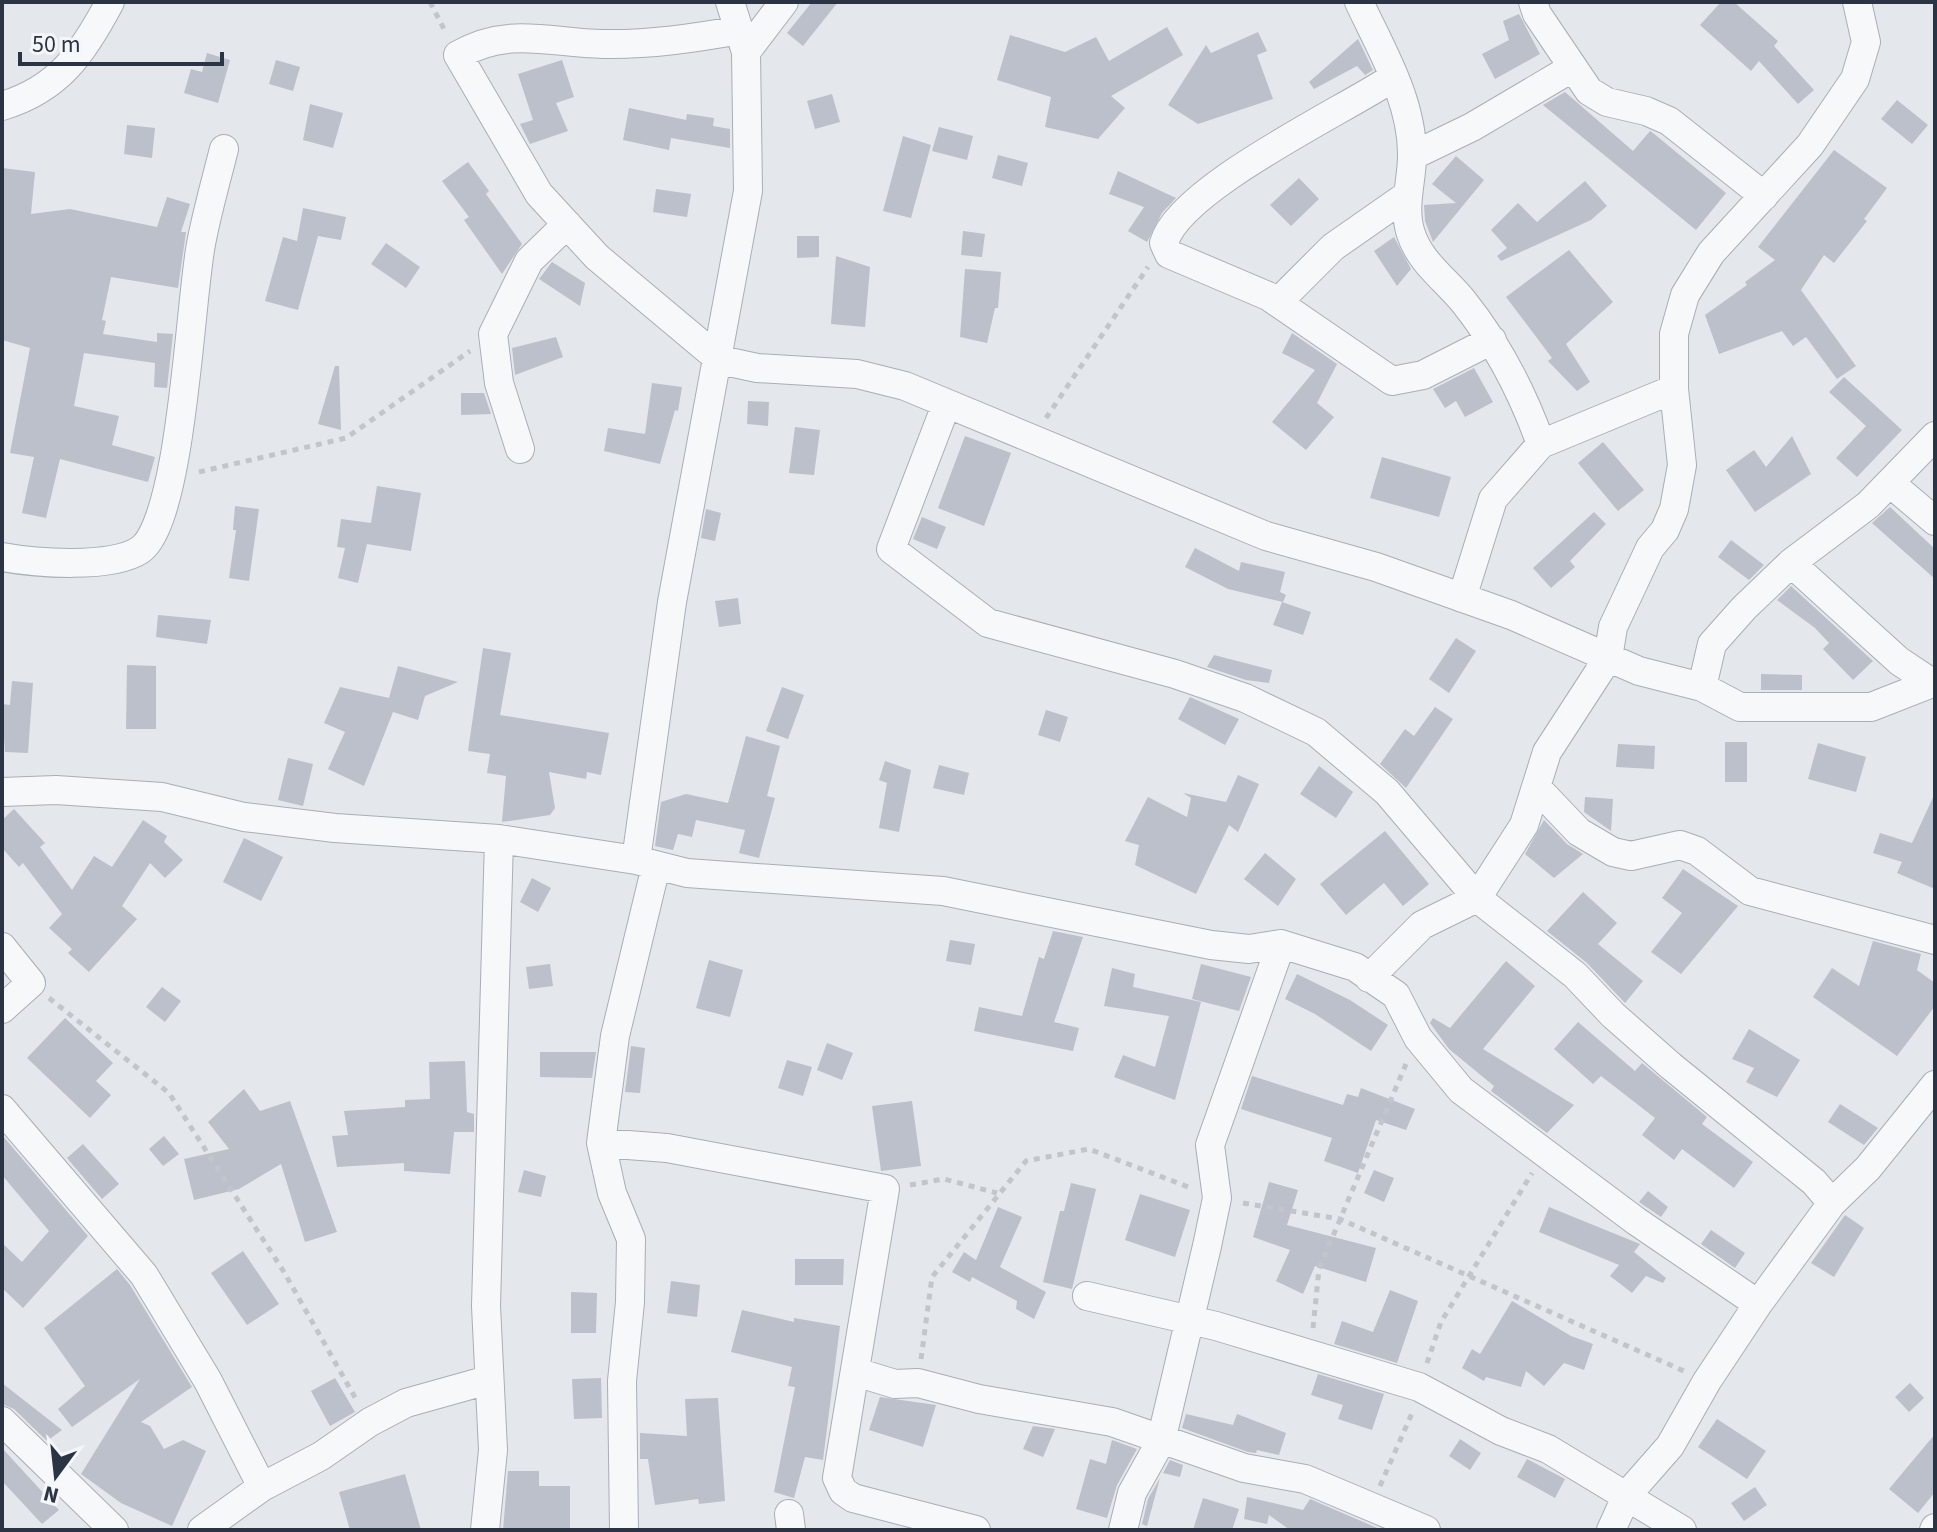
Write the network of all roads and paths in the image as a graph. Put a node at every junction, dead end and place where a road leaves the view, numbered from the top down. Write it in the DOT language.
graph roads {
  1 [pos="110,2"];
  2 [pos="430,2"];
  3 [pos="730,2"];
  4 [pos="784,2"];
  5 [pos="1359,2"];
  6 [pos="1533,2"];
  7 [pos="1857,2"];
  8 [pos="743,41"];
  9 [pos="458,55"];
  10 [pos="1572,68"];
  11 [pos="1394,77"];
  12 [pos="2,106"];
  13 [pos="224,149"];
  14 [pos="1412,156"];
  15 [pos="1406,196"];
  16 [pos="1764,196"];
  17 [pos="567,224"];
  18 [pos="1164,243"];
  19 [pos="1278,302"];
  20 [pos="493,334"];
  21 [pos="1492,340"];
  22 [pos="720,360"];
  23 [pos="1674,389"];
  24 [pos="946,405"];
  25 [pos="1935,436"];
  26 [pos="1033,437"];
  27 [pos="1541,444"];
  28 [pos="520,449"];
  29 [pos="169,479"];
  30 [pos="1890,483"];
  31 [pos="1935,521"];
  32 [pos="2,557"];
  33 [pos="1791,563"];
  34 [pos="1462,598"];
  35 [pos="1608,658"];
  36 [pos="1934,682"];
  37 [pos="1702,687"];
  38 [pos="1538,789"];
  39 [pos="2,792"];
  40 [pos="499,839"];
  41 [pos="646,863"];
  42 [pos="1477,898"];
  43 [pos="1935,940"];
  44 [pos="1281,944"];
  45 [pos="2,947"];
  46 [pos="1369,978"];
  47 [pos="31,983"];
  48 [pos="2,1009"];
  49 [pos="1418,1038"];
  50 [pos="1935,1085"];
  51 [pos="2,1109"];
  52 [pos="601,1143"];
  53 [pos="1545,1153"];
  54 [pos="885,1189"];
  55 [pos="997,1193"];
  56 [pos="1217,1198"];
  57 [pos="1832,1203"];
  58 [pos="1340,1219"];
  59 [pos="1467,1275"];
  60 [pos="1087,1296"];
  61 [pos="1758,1304"];
  62 [pos="1189,1322"];
  63 [pos="1311,1353"];
  64 [pos="856,1372"];
  65 [pos="488,1380"];
  66 [pos="1707,1381"];
  67 [pos="918,1383"];
  68 [pos="1419,1387"];
  69 [pos="2,1421"];
  70 [pos="370,1422"];
  71 [pos="1161,1441"];
  72 [pos="262,1487"];
  73 [pos="1627,1495"];
  74 [pos="1371,1505"];
  75 [pos="114,1530"];
  76 [pos="202,1530"];
  77 [pos="485,1530"];
  78 [pos="624,1530"];
  79 [pos="976,1530"];
  80 [pos="1123,1530"];
  81 [pos="1426,1530"];
  82 [pos="1611,1530"];
  83 [pos="1682,1530"];
  1 -- 12 [label="street"];
  2 -- 9 [label="path"];
  3 -- 8 [label="street"];
  4 -- 8 [label="street"];
  5 -- 11 [label="street"];
  6 -- 10 [label="street"];
  7 -- 16 [label="street"];
  8 -- 9 [label="street"];
  8 -- 22 [label="street"];
  9 -- 17 [label="street"];
  10 -- 14 [label="street"];
  10 -- 16 [label="street"];
  11 -- 14 [label="street"];
  11 -- 18 [label="street"];
  13 -- 29 [label="street"];
  14 -- 15 [label="street"];
  15 -- 19 [label="street"];
  15 -- 21 [label="street"];
  16 -- 23 [label="street"];
  17 -- 20 [label="street"];
  17 -- 22 [label="street"];
  18 -- 19 [label="street"];
  18 -- 26 [label="path"];
  19 -- 21 [label="street"];
  20 -- 28 [label="street"];
  20 -- 29 [label="path"];
  21 -- 27 [label="street"];
  22 -- 24 [label="street"];
  22 -- 41 [label="street"];
  23 -- 27 [label="street"];
  23 -- 35 [label="street"];
  24 -- 26 [label="street"];
  24 -- 42 [label="street"];
  25 -- 30 [label="street"];
  26 -- 34 [label="street"];
  27 -- 34 [label="street"];
  29 -- 32 [label="street"];
  30 -- 31 [label="street"];
  30 -- 33 [label="street"];
  33 -- 36 [label="street"];
  33 -- 37 [label="street"];
  34 -- 35 [label="street"];
  35 -- 37 [label="street"];
  35 -- 38 [label="street"];
  36 -- 37 [label="street"];
  38 -- 42 [label="street"];
  38 -- 43 [label="street"];
  39 -- 40 [label="street"];
  40 -- 41 [label="street"];
  40 -- 65 [label="street"];
  41 -- 44 [label="street"];
  41 -- 52 [label="street"];
  42 -- 46 [label="street"];
  42 -- 57 [label="street"];
  44 -- 46 [label="street"];
  44 -- 56 [label="street"];
  45 -- 47 [label="street"];
  46 -- 49 [label="street"];
  47 -- 48 [label="street"];
  47 -- 70 [label="path"];
  49 -- 53 [label="street"];
  49 -- 58 [label="path"];
  50 -- 57 [label="street"];
  51 -- 72 [label="street"];
  52 -- 54 [label="street"];
  52 -- 78 [label="street"];
  53 -- 59 [label="path"];
  53 -- 61 [label="street"];
  54 -- 55 [label="path"];
  54 -- 64 [label="street"];
  55 -- 56 [label="path"];
  55 -- 67 [label="path"];
  56 -- 58 [label="path"];
  56 -- 62 [label="street"];
  57 -- 61 [label="street"];
  58 -- 59 [label="path"];
  58 -- 63 [label="path"];
  59 -- 66 [label="path"];
  59 -- 68 [label="path"];
  60 -- 62 [label="street"];
  61 -- 66 [label="street"];
  62 -- 63 [label="street"];
  62 -- 71 [label="street"];
  63 -- 68 [label="street"];
  64 -- 67 [label="street"];
  64 -- 79 [label="street"];
  65 -- 70 [label="street"];
  65 -- 77 [label="street"];
  66 -- 73 [label="street"];
  67 -- 71 [label="street"];
  68 -- 73 [label="street"];
  68 -- 74 [label="path"];
  69 -- 75 [label="street"];
  70 -- 72 [label="street"];
  71 -- 74 [label="street"];
  71 -- 80 [label="street"];
  72 -- 76 [label="street"];
  73 -- 82 [label="street"];
  73 -- 83 [label="street"];
  74 -- 81 [label="street"];
}
